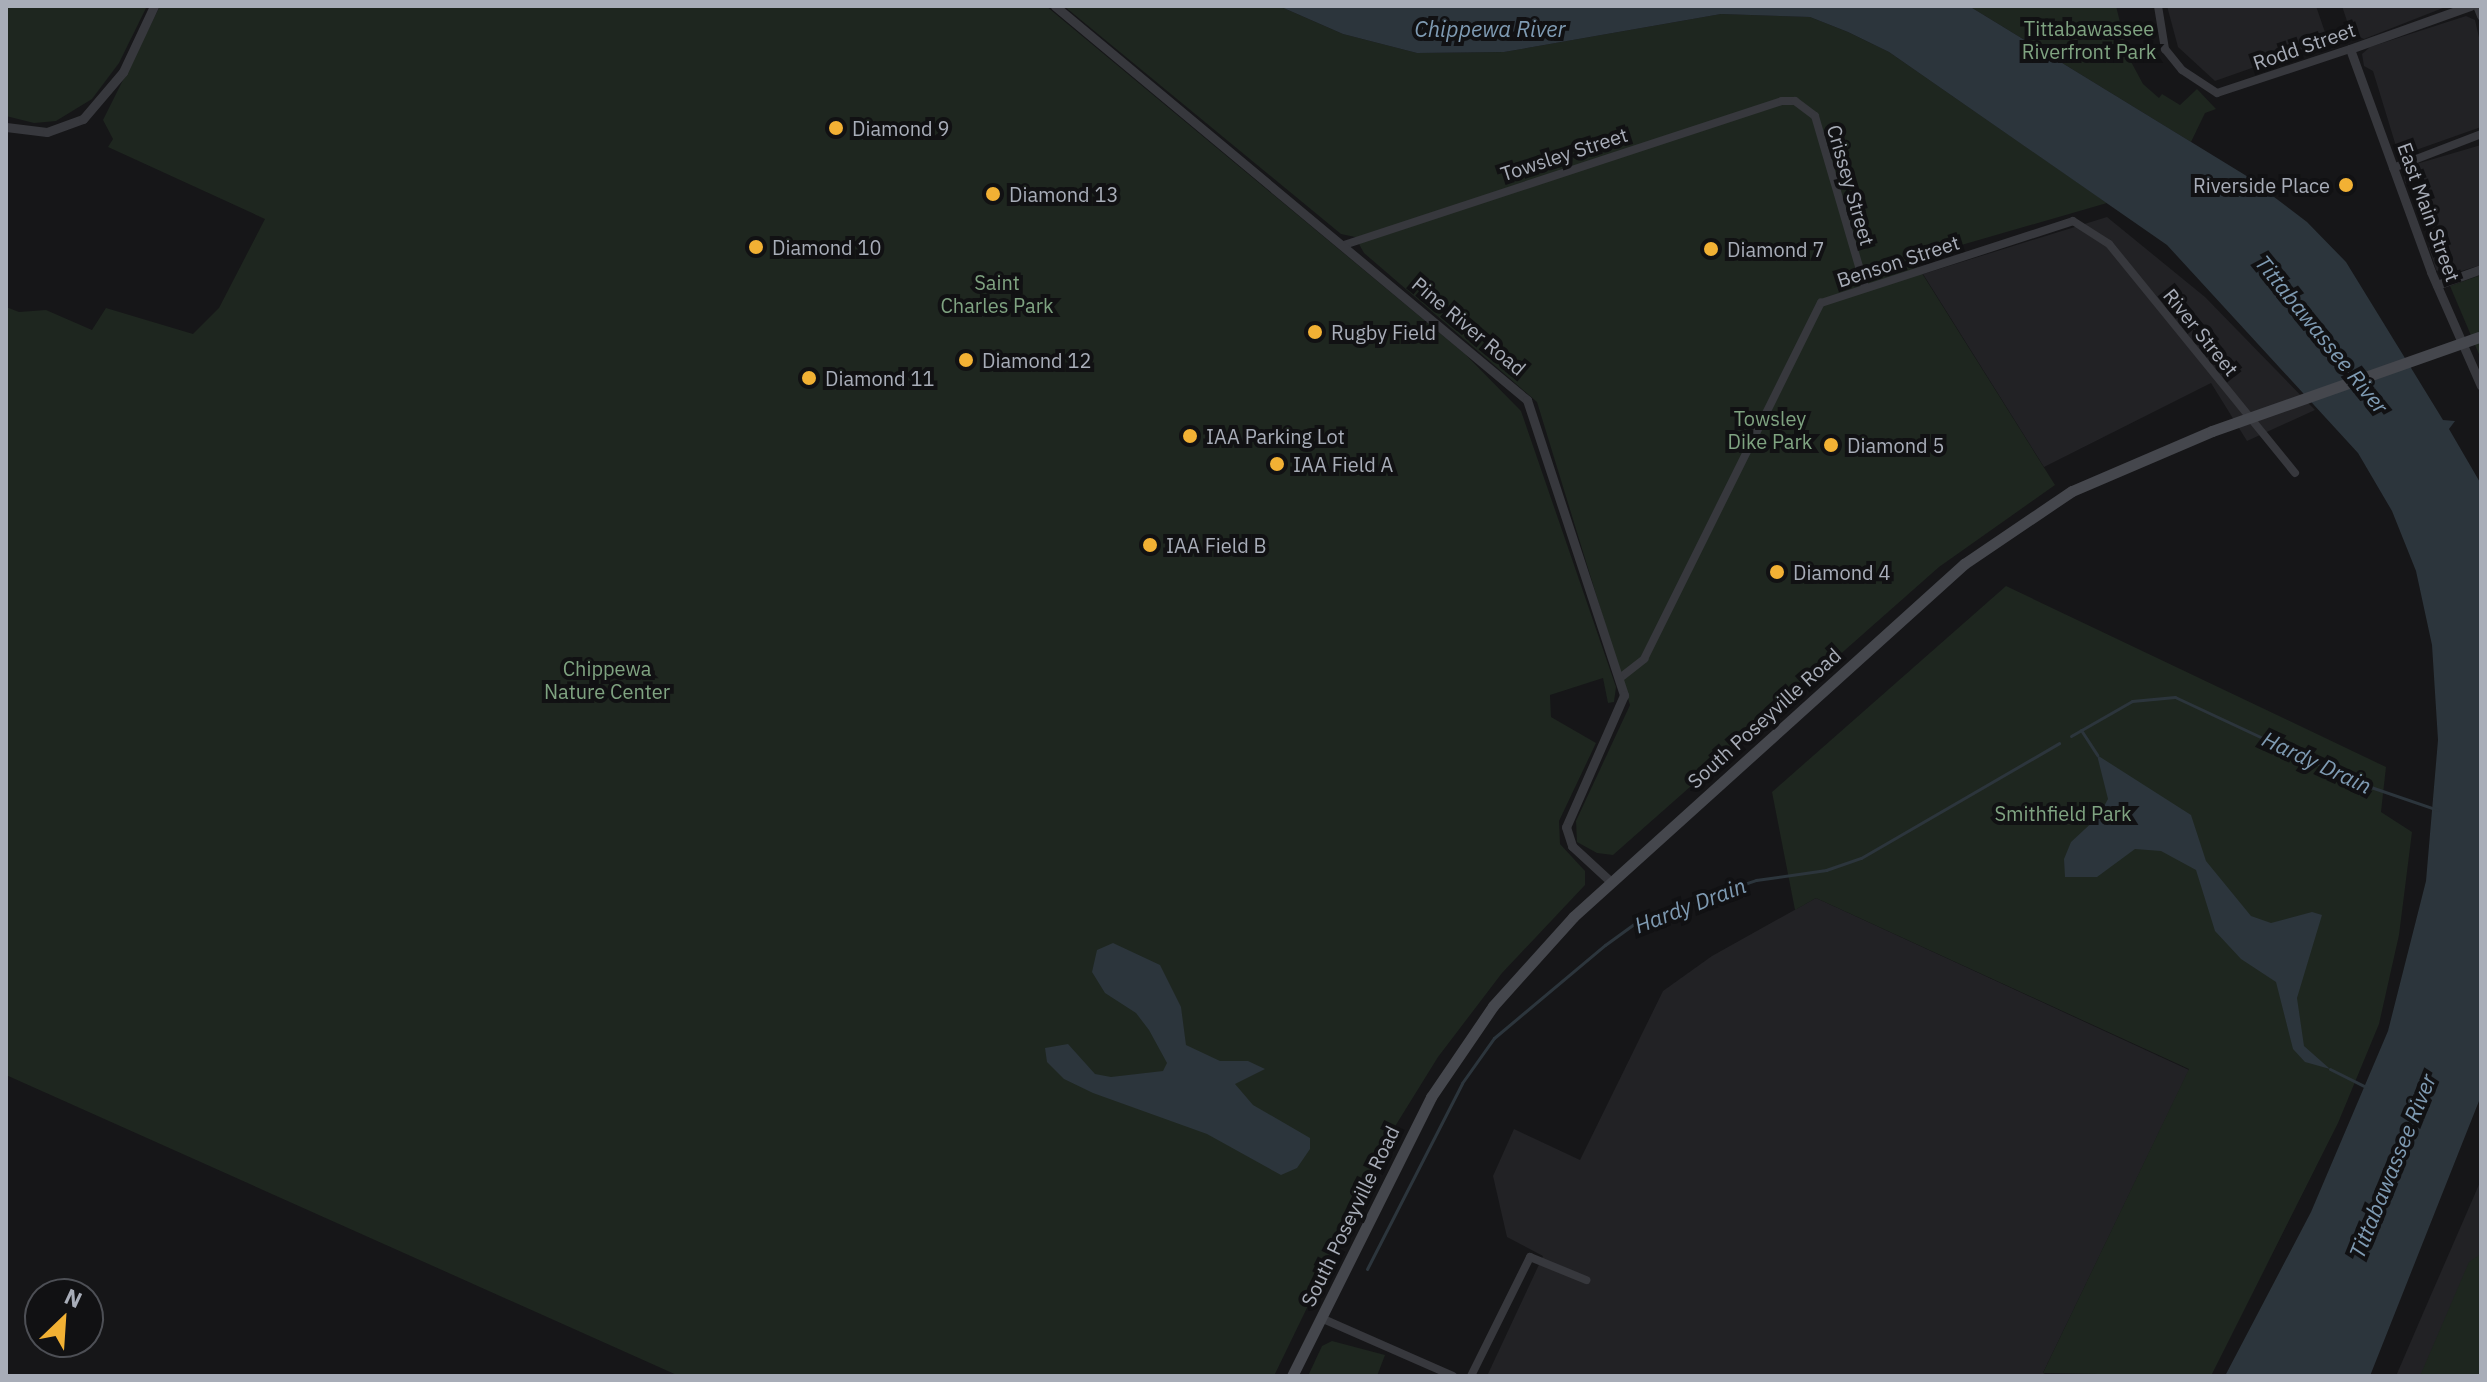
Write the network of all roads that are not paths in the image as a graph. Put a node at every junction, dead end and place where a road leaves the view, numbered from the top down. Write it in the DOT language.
graph roads {
  1 [pos="154,6"];
  2 [pos="1055,6"];
  3 [pos="2158,6"];
  4 [pos="2470,6"];
  5 [pos="2477,6"];
  6 [pos="2481,16"];
  7 [pos="2350,49"];
  8 [pos="1795,101"];
  9 [pos="6,127"];
  10 [pos="2481,134"];
  11 [pos="2393,168"];
  12 [pos="2073,221"];
  13 [pos="1344,245"];
  14 [pos="2481,269"];
  15 [pos="2437,285"];
  16 [pos="1865,287"];
  17 [pos="2480,337"];
  18 [pos="2481,386"];
  19 [pos="2295,473"];
  20 [pos="1620,678"];
  21 [pos="1610,881"];
  22 [pos="1586,1280"];
  23 [pos="1321,1318"];
  24 [pos="1292,1376"];
  25 [pos="1453,1376"];
  26 [pos="1471,1376"];
  1 -- 9 [label="street"];
  2 -- 13 [label="street, Pine River Road"];
  3 -- 7 [label="street, Rodd Street"];
  4 -- 7 [label="street, Rodd Street"];
  5 -- 6 [label="street"];
  7 -- 11 [label="street, East Main Street"];
  8 -- 13 [label="street, Towsley Street"];
  8 -- 16 [label="street, Crissey Street"];
  10 -- 11 [label="street"];
  11 -- 15 [label="street, East Main Street"];
  12 -- 16 [label="street, Benson Street"];
  12 -- 19 [label="street, River Street"];
  13 -- 20 [label="street, Pine River Road"];
  14 -- 15 [label="street"];
  15 -- 18 [label="street, East Main Street"];
  16 -- 20 [label="street, Benson Street"];
  17 -- 21 [label="main road, South Poseyville Road, bridge"];
  20 -- 21 [label="street, Pine River Road"];
  21 -- 23 [label="main road, South Poseyville Road"];
  22 -- 26 [label="street"];
  23 -- 24 [label="main road, South Poseyville Road"];
  23 -- 25 [label="street"];
}
